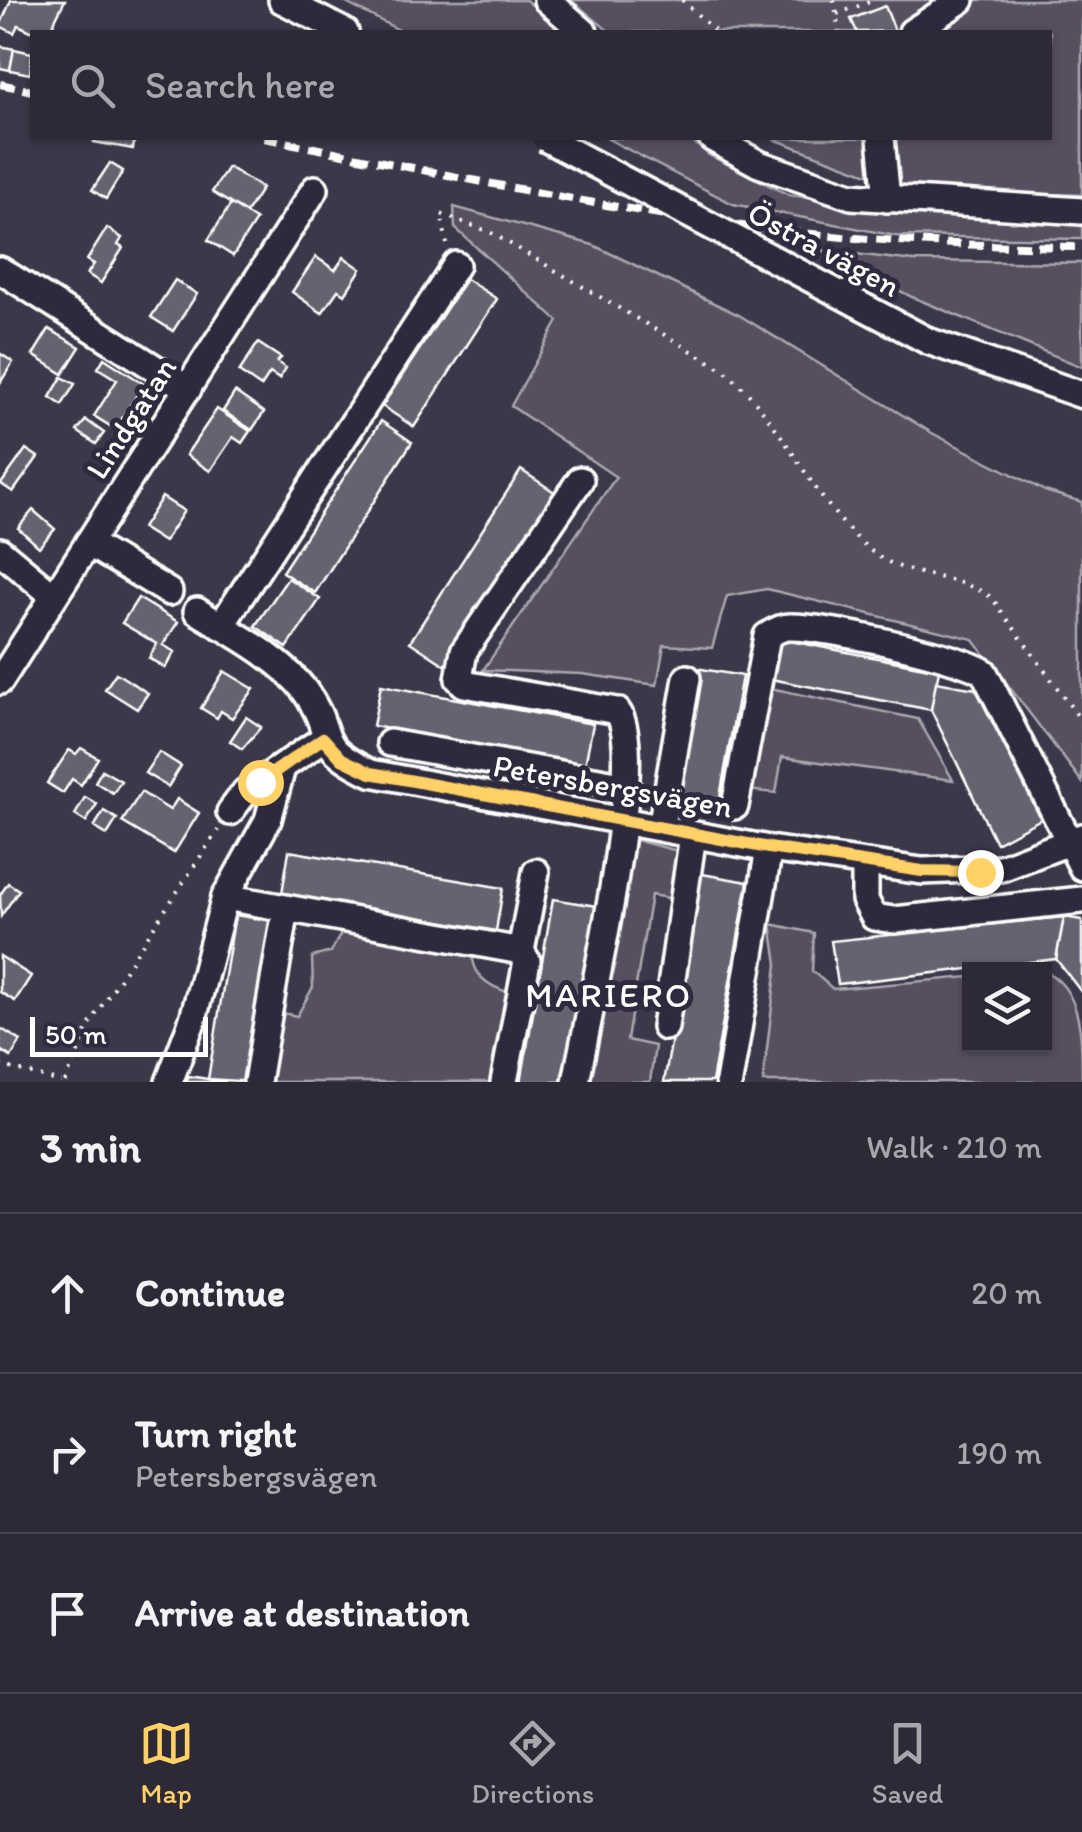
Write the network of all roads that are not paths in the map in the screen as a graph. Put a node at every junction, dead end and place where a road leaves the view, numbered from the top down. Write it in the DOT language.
graph roads {
  1 [pos="282,0"];
  2 [pos="547,0"];
  3 [pos="961,0"];
  4 [pos="341,30"];
  5 [pos="582,30"];
  6 [pos="915,30"];
  7 [pos="550,140"];
  8 [pos="716,140"];
  9 [pos="881,140"];
  10 [pos="316,189"];
  11 [pos="887,199"];
  12 [pos="1082,211"];
  13 [pos="456,265"];
  14 [pos="0,270"];
  15 [pos="188,389"];
  16 [pos="1082,395"];
  17 [pos="580,480"];
  18 [pos="88,543"];
  19 [pos="0,550"];
  20 [pos="169,592"];
  21 [pos="54,596"];
  22 [pos="198,611"];
  23 [pos="221,626"];
  24 [pos="687,678"];
  25 [pos="0,681"];
  26 [pos="323,738"];
  27 [pos="390,743"];
  28 [pos="282,768"];
  29 [pos="628,786"];
  30 [pos="734,806"];
  31 [pos="230,812"];
  32 [pos="623,822"];
  33 [pos="661,828"];
  34 [pos="692,835"];
  35 [pos="769,848"];
  36 [pos="1078,850"];
  37 [pos="865,864"];
  38 [pos="536,872"];
  39 [pos="224,897"];
  40 [pos="1082,900"];
  41 [pos="286,909"];
  42 [pos="521,951"];
  43 [pos="664,1028"];
  44 [pos="169,1082"];
  45 [pos="256,1082"];
  46 [pos="504,1082"];
  47 [pos="576,1082"];
  48 [pos="729,1082"];
  1 -- 4 [label="street"];
  2 -- 5 [label="street"];
  3 -- 6 [label="street"];
  7 -- 16 [label="street, Östra vägen, bridge"];
  8 -- 11 [label="street"];
  9 -- 11 [label="street"];
  10 -- 15 [label="street, Lindgatan"];
  11 -- 12 [label="street"];
  13 -- 23 [label="street"];
  14 -- 15 [label="street"];
  15 -- 18 [label="street, Lindgatan"];
  17 -- 29 [label="street"];
  18 -- 20 [label="street"];
  18 -- 21 [label="street, Lindgatan"];
  19 -- 21 [label="street"];
  21 -- 25 [label="street, Lindgatan"];
  22 -- 23 [label="street"];
  23 -- 26 [label="street"];
  24 -- 33 [label="street"];
  26 -- 28 [label="street"];
  26 -- 32 [label="street, Petersbergsvägen"];
  27 -- 29 [label="street"];
  28 -- 31 [label="street"];
  28 -- 39 [label="street"];
  29 -- 32 [label="street"];
  30 -- 36 [label="street"];
  32 -- 33 [label="street, Petersbergsvägen"];
  32 -- 47 [label="street"];
  33 -- 34 [label="street, Petersbergsvägen"];
  34 -- 35 [label="street, Petersbergsvägen"];
  34 -- 43 [label="street"];
  35 -- 37 [label="street, Petersbergsvägen"];
  35 -- 48 [label="street"];
  36 -- 37 [label="street, Petersbergsvägen"];
  37 -- 40 [label="street"];
  38 -- 42 [label="street"];
  39 -- 41 [label="street"];
  39 -- 44 [label="street"];
  41 -- 42 [label="street"];
  41 -- 45 [label="street"];
  42 -- 46 [label="street"];
}
